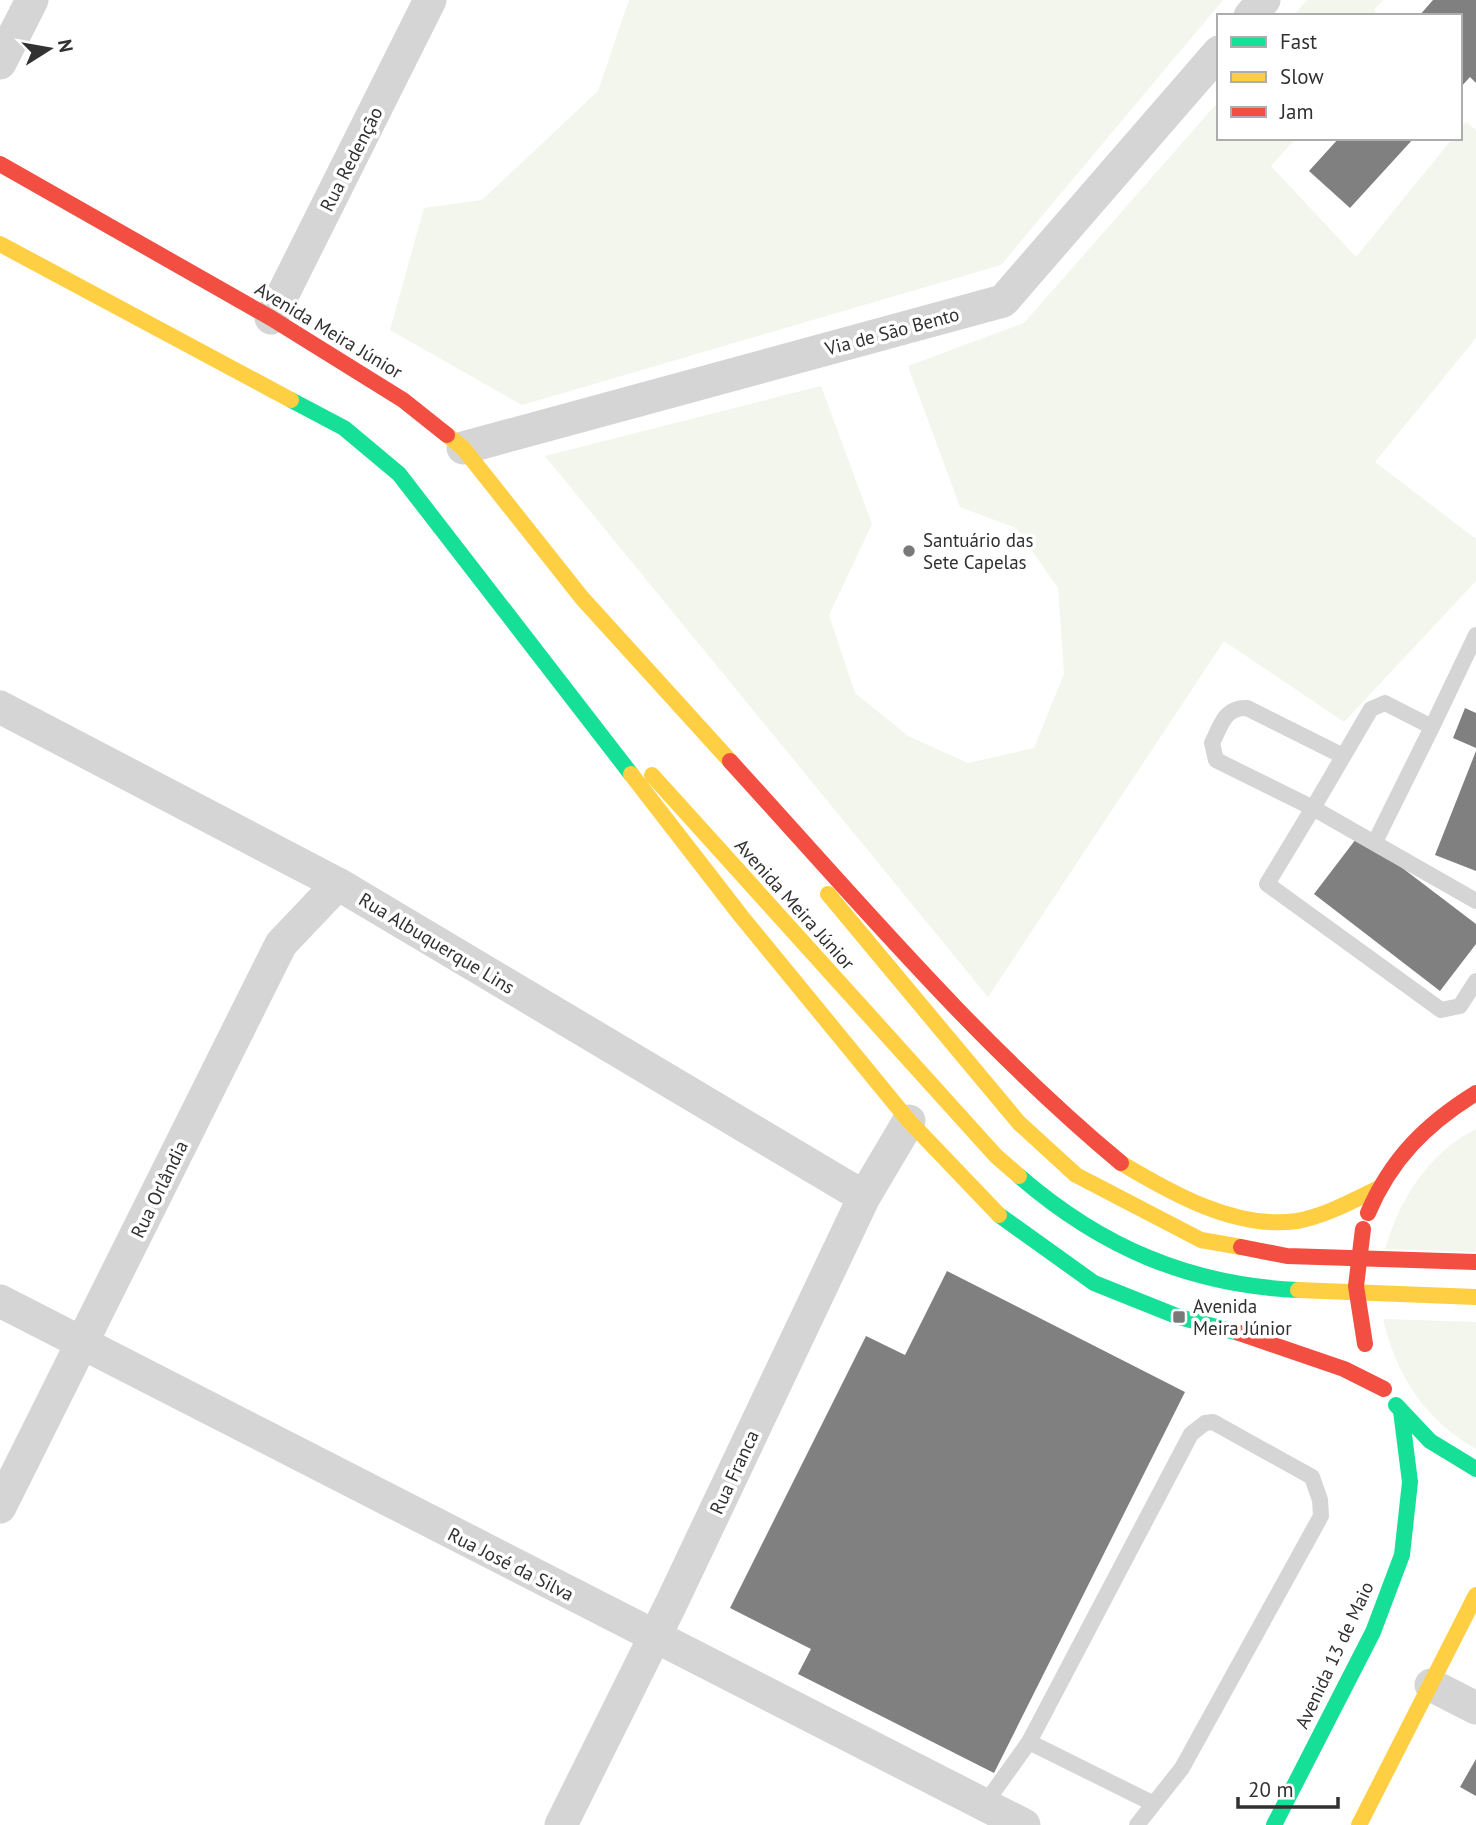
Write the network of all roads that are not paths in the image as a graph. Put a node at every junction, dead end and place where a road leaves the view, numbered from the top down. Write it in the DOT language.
graph roads {
  1 [pos="32,0"];
  2 [pos="430,0"];
  3 [pos="1264,0"];
  4 [pos="1253,14"];
  5 [pos="1217,54"];
  6 [pos="0,63"];
  7 [pos="0,164"];
  8 [pos="0,244"];
  9 [pos="271,318"];
  10 [pos="463,448"];
  11 [pos="582,598"];
  12 [pos="500,606"];
  13 [pos="1476,635"];
  14 [pos="0,707"];
  15 [pos="1432,727"];
  16 [pos="1343,756"];
  17 [pos="1313,808"];
  18 [pos="1375,842"];
  19 [pos="338,884"];
  20 [pos="1476,901"];
  21 [pos="1476,981"];
  22 [pos="1476,1093"];
  23 [pos="909,1121"];
  24 [pos="1377,1189"];
  25 [pos="864,1197"];
  26 [pos="1476,1262"];
  27 [pos="1476,1297"];
  28 [pos="0,1301"];
  29 [pos="82,1344"];
  30 [pos="1384,1389"];
  31 [pos="1401,1411"];
  32 [pos="1476,1469"];
  33 [pos="0,1507"];
  34 [pos="1476,1595"];
  35 [pos="655,1637"];
  36 [pos="1431,1685"];
  37 [pos="1476,1708"];
  38 [pos="1029,1742"];
  39 [pos="1152,1804"];
  40 [pos="984,1805"];
  41 [pos="561,1825"];
  42 [pos="1024,1825"];
  43 [pos="1137,1825"];
  44 [pos="1274,1825"];
  45 [pos="1359,1825"];
  1 -- 6 [label="street"];
  2 -- 9 [label="street, Rua Redenção"];
  3 -- 4 [label="street"];
  5 -- 10 [label="street, Via de São Bento"];
  7 -- 9 [label="main road, Avenida Meira Júnior"];
  8 -- 12 [label="main road, Avenida Meira Júnior"];
  9 -- 10 [label="main road, Avenida Meira Júnior"];
  10 -- 11 [label="main road, Avenida Meira Júnior"];
  11 -- 24 [label="main road, Avenida Meira Júnior"];
  11 -- 26 [label="main road, Avenida Meira Júnior"];
  12 -- 23 [label="main road, Avenida Meira Júnior"];
  12 -- 27 [label="main road, Avenida Meira Júnior"];
  13 -- 15 [label="lane"];
  14 -- 19 [label="street, Rua Albuquerque Lins"];
  15 -- 16 [label="lane"];
  15 -- 18 [label="lane"];
  16 -- 17 [label="lane"];
  16 -- 17 [label="lane"];
  17 -- 18 [label="lane"];
  17 -- 21 [label="lane"];
  18 -- 20 [label="lane"];
  19 -- 25 [label="street, Rua Albuquerque Lins"];
  19 -- 29 [label="street, Rua Orlândia"];
  22 -- 24 [label="main road"];
  23 -- 25 [label="street, Rua Franca"];
  23 -- 30 [label="main road, Avenida Meira Júnior"];
  24 -- 30 [label="main road, bridge"];
  25 -- 35 [label="street, Rua Franca"];
  28 -- 29 [label="street, Rua José da Silva"];
  29 -- 33 [label="street, Rua Orlândia"];
  29 -- 35 [label="street, Rua José da Silva"];
  30 -- 31 [label="main road"];
  31 -- 32 [label="main road"];
  31 -- 44 [label="main road, Avenida 13 de Maio"];
  34 -- 36 [label="main road"];
  35 -- 40 [label="street, Rua José da Silva"];
  35 -- 41 [label="street, Rua Franca"];
  36 -- 37 [label="street"];
  36 -- 45 [label="main road"];
  38 -- 39 [label="lane"];
  38 -- 39 [label="lane"];
  38 -- 40 [label="lane"];
  39 -- 43 [label="lane"];
  40 -- 42 [label="street, Rua José da Silva"];
}
